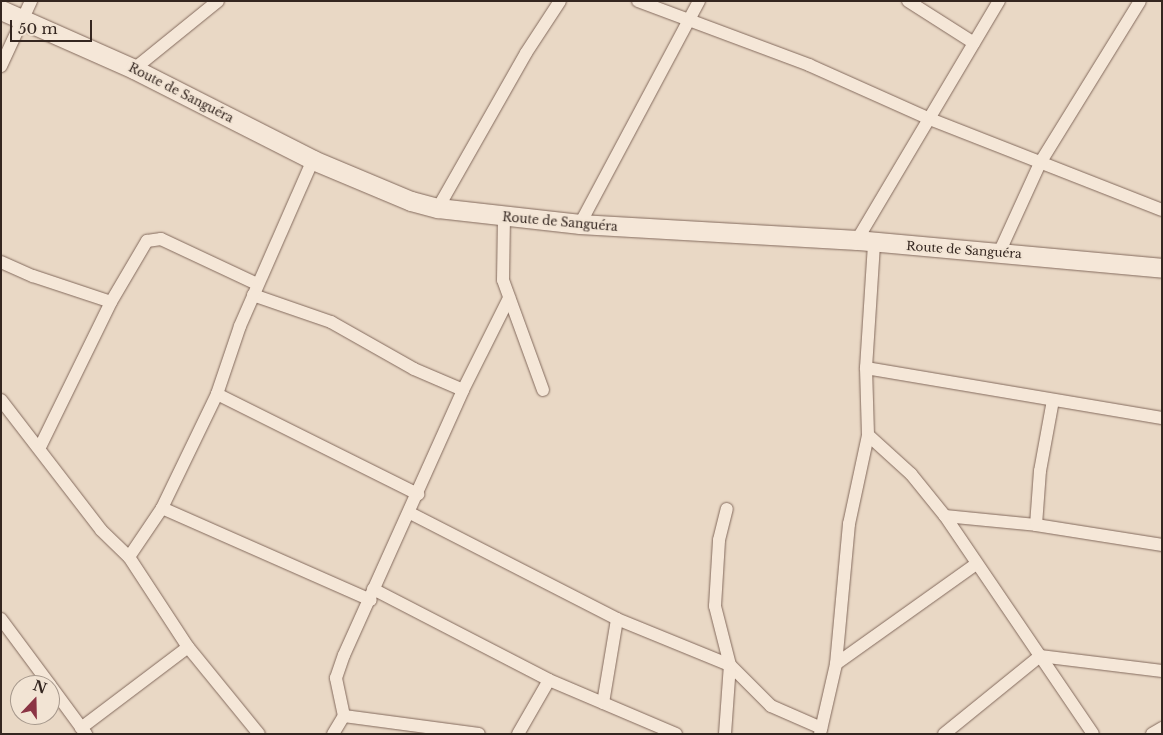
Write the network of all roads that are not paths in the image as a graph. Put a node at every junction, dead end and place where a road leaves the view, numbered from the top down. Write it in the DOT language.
graph roads {
  1 [pos="31,1"];
  2 [pos="218,1"];
  3 [pos="560,1"];
  4 [pos="638,1"];
  5 [pos="699,1"];
  6 [pos="908,1"];
  7 [pos="999,1"];
  8 [pos="1140,1"];
  9 [pos="1,10"];
  10 [pos="21,18"];
  11 [pos="688,20"];
  12 [pos="974,43"];
  13 [pos="1,66"];
  14 [pos="134,69"];
  15 [pos="930,119"];
  16 [pos="313,160"];
  17 [pos="1040,163"];
  18 [pos="438,208"];
  19 [pos="1162,210"];
  20 [pos="504,217"];
  21 [pos="580,224"];
  22 [pos="866,242"];
  23 [pos="999,253"];
  24 [pos="1,262"];
  25 [pos="1162,268"];
  26 [pos="255,290"];
  27 [pos="509,298"];
  28 [pos="110,302"];
  29 [pos="866,368"];
  30 [pos="463,390"];
  31 [pos="543,390"];
  32 [pos="216,394"];
  33 [pos="1,400"];
  34 [pos="1053,400"];
  35 [pos="1162,418"];
  36 [pos="868,434"];
  37 [pos="40,447"];
  38 [pos="418,494"];
  39 [pos="162,508"];
  40 [pos="727,509"];
  41 [pos="410,513"];
  42 [pos="946,516"];
  43 [pos="1036,525"];
  44 [pos="1162,545"];
  45 [pos="129,557"];
  46 [pos="976,564"];
  47 [pos="372,595"];
  48 [pos="1,619"];
  49 [pos="617,619"];
  50 [pos="188,647"];
  51 [pos="1040,656"];
  52 [pos="836,664"];
  53 [pos="730,665"];
  54 [pos="1162,671"];
  55 [pos="43,675"];
  56 [pos="549,680"];
  57 [pos="60,699"];
  58 [pos="603,704"];
  59 [pos="344,716"];
  60 [pos="1162,728"];
  61 [pos="84,731"];
  62 [pos="821,731"];
  63 [pos="259,734"];
  64 [pos="333,734"];
  65 [pos="479,734"];
  66 [pos="518,734"];
  67 [pos="676,734"];
  68 [pos="725,734"];
  69 [pos="944,734"];
  70 [pos="1093,734"];
  71 [pos="1152,734"];
  1 -- 10 [label="street"];
  2 -- 14 [label="street"];
  3 -- 18 [label="street"];
  4 -- 11 [label="street"];
  5 -- 11 [label="street"];
  6 -- 12 [label="street"];
  7 -- 12 [label="street"];
  8 -- 17 [label="street"];
  9 -- 10 [label="street, Route de Sanguéra"];
  10 -- 13 [label="street"];
  10 -- 14 [label="street, Route de Sanguéra"];
  11 -- 15 [label="street"];
  11 -- 21 [label="street"];
  12 -- 15 [label="street"];
  14 -- 16 [label="street, Route de Sanguéra"];
  15 -- 17 [label="street"];
  15 -- 22 [label="street"];
  16 -- 18 [label="street, Route de Sanguéra"];
  16 -- 26 [label="street"];
  17 -- 19 [label="street"];
  17 -- 23 [label="street"];
  18 -- 20 [label="street, Route de Sanguéra"];
  20 -- 21 [label="street, Route de Sanguéra"];
  20 -- 27 [label="street"];
  21 -- 22 [label="street, Route de Sanguéra"];
  22 -- 23 [label="street, Route de Sanguéra"];
  22 -- 29 [label="street"];
  23 -- 25 [label="street, Route de Sanguéra"];
  24 -- 28 [label="street"];
  26 -- 28 [label="street"];
  26 -- 30 [label="street"];
  26 -- 32 [label="street"];
  27 -- 30 [label="street"];
  27 -- 31 [label="street"];
  28 -- 37 [label="street"];
  29 -- 34 [label="street"];
  29 -- 36 [label="street"];
  30 -- 38 [label="street"];
  32 -- 38 [label="street"];
  32 -- 39 [label="street"];
  33 -- 37 [label="street"];
  34 -- 35 [label="street"];
  34 -- 43 [label="street"];
  36 -- 42 [label="street"];
  36 -- 52 [label="street"];
  37 -- 45 [label="street"];
  38 -- 41 [label="street"];
  39 -- 45 [label="street"];
  39 -- 47 [label="street"];
  40 -- 53 [label="street"];
  41 -- 47 [label="street"];
  41 -- 49 [label="street"];
  42 -- 43 [label="street"];
  42 -- 46 [label="street"];
  43 -- 44 [label="street"];
  45 -- 50 [label="street"];
  46 -- 51 [label="street"];
  46 -- 52 [label="street"];
  47 -- 56 [label="street"];
  47 -- 59 [label="street"];
  48 -- 55 [label="street"];
  49 -- 53 [label="street"];
  49 -- 58 [label="street"];
  50 -- 61 [label="street"];
  50 -- 63 [label="street"];
  51 -- 54 [label="street"];
  51 -- 69 [label="street"];
  51 -- 70 [label="street"];
  52 -- 62 [label="street"];
  53 -- 62 [label="street"];
  53 -- 68 [label="street"];
  56 -- 58 [label="street"];
  56 -- 66 [label="street"];
  57 -- 61 [label="street"];
  58 -- 67 [label="street"];
  59 -- 64 [label="street"];
  59 -- 65 [label="street"];
  60 -- 71 [label="street"];
}
